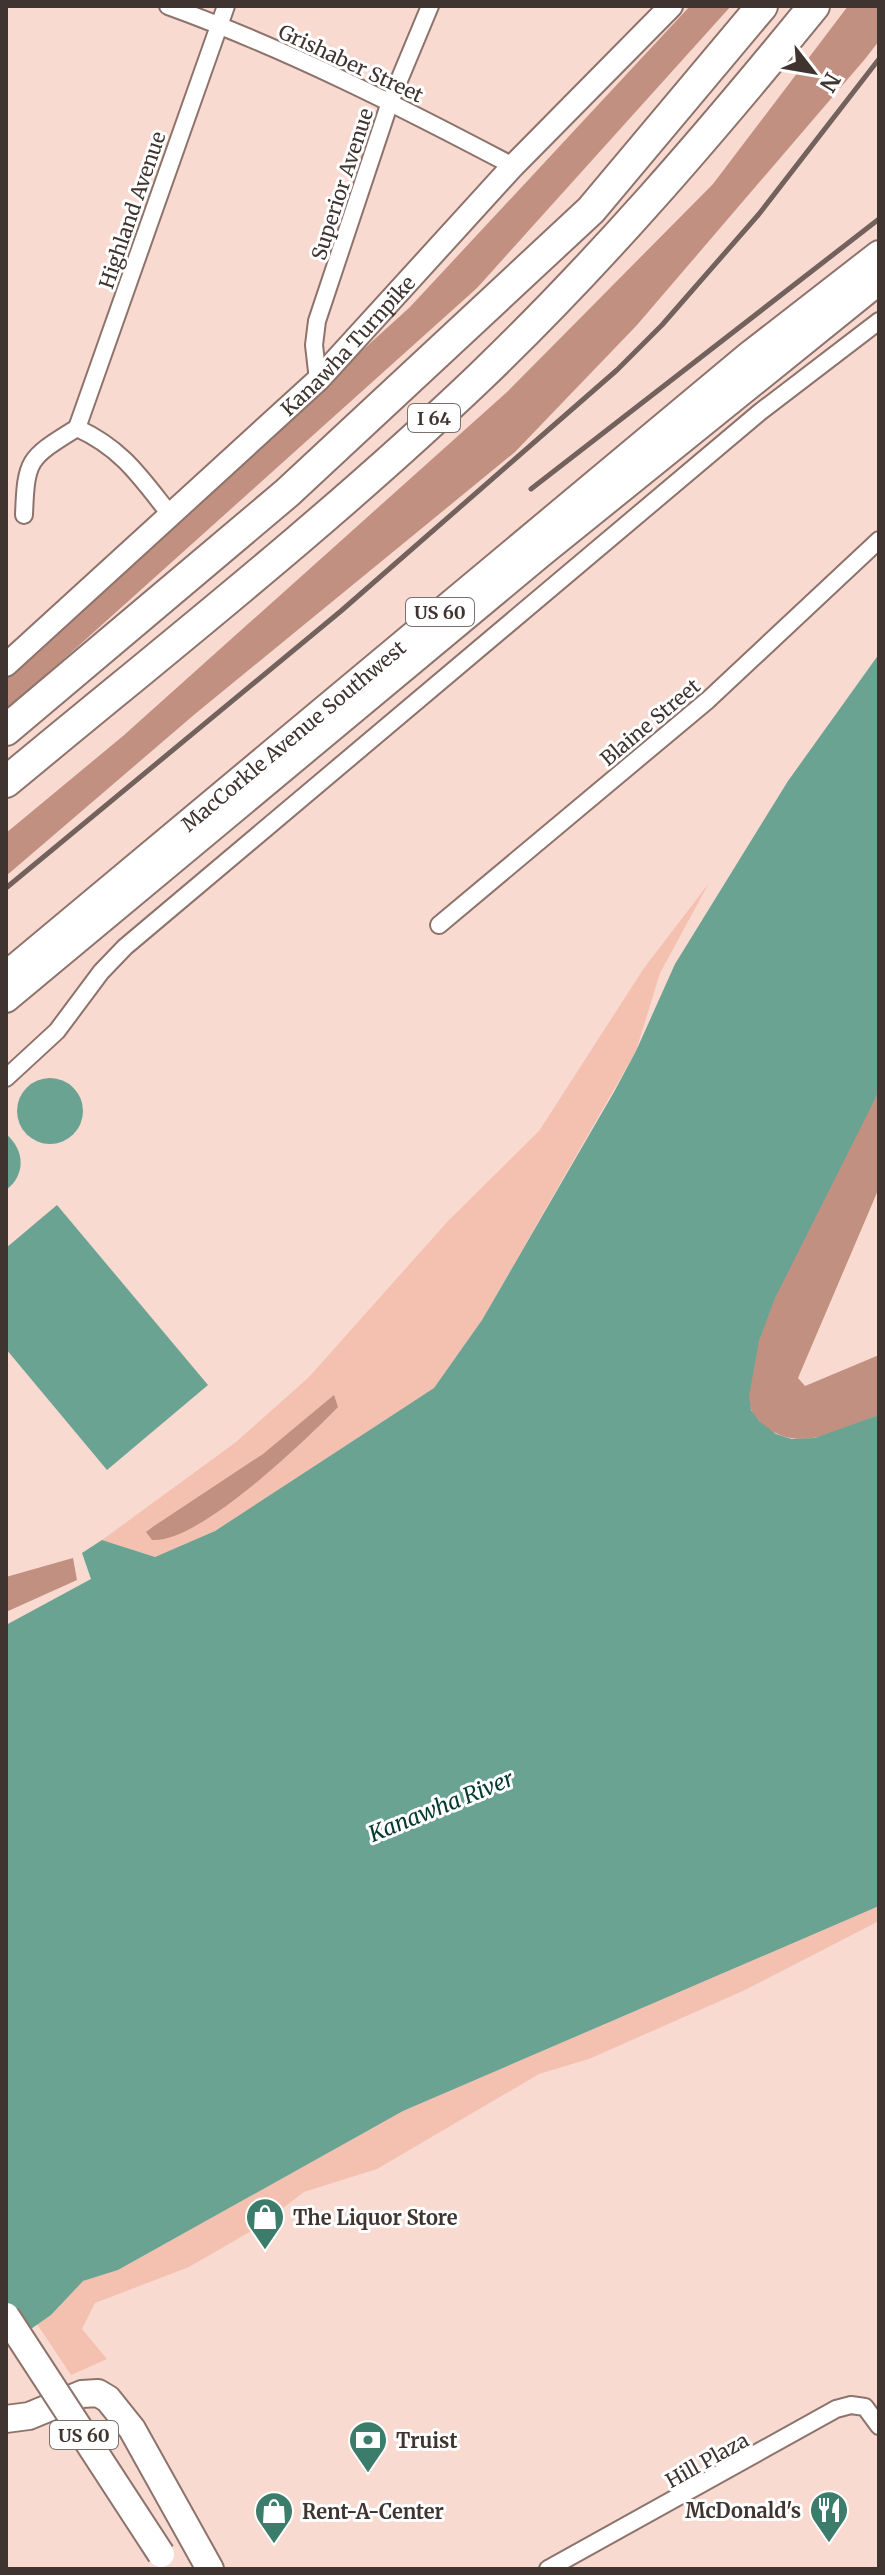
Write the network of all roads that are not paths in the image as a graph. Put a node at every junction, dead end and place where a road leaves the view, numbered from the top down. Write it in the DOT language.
graph roads {
  1 [pos="168,6"];
  2 [pos="226,6"];
  3 [pos="430,6"];
  4 [pos="671,6"];
  5 [pos="762,6"];
  6 [pos="814,6"];
  7 [pos="218,24"];
  8 [pos="390,102"];
  9 [pos="513,166"];
  10 [pos="879,254"];
  11 [pos="879,281"];
  12 [pos="879,321"];
  13 [pos="318,380"];
  14 [pos="77,428"];
  15 [pos="24,515"];
  16 [pos="172,517"];
  17 [pos="879,540"];
  18 [pos="6,665"];
  19 [pos="6,730"];
  20 [pos="6,782"];
  21 [pos="439,925"];
  22 [pos="6,975"];
  23 [pos="6,999"];
  24 [pos="6,1078"];
  25 [pos="6,2316"];
  26 [pos="6,2419"];
  27 [pos="879,2426"];
  28 [pos="166,2561"];
  29 [pos="210,2569"];
  30 [pos="548,2569"];
  1 -- 7 [label="street, Grishaber Street"];
  2 -- 7 [label="street, Highland Avenue"];
  3 -- 8 [label="street, Superior Avenue"];
  4 -- 9 [label="main road, Kanawha Turnpike"];
  5 -- 19 [label="highway, I 64"];
  6 -- 20 [label="highway, I 64"];
  7 -- 8 [label="street, Grishaber Street"];
  7 -- 14 [label="street, Highland Avenue"];
  8 -- 9 [label="street, Grishaber Street"];
  8 -- 13 [label="street, Superior Avenue"];
  9 -- 13 [label="main road, Kanawha Turnpike"];
  10 -- 22 [label="main road, MacCorkle Avenue Southwest / US 60"];
  11 -- 23 [label="main road, MacCorkle Avenue Southwest / US 60"];
  12 -- 24 [label="street"];
  13 -- 16 [label="main road, Kanawha Turnpike"];
  14 -- 15 [label="street"];
  14 -- 16 [label="street"];
  16 -- 18 [label="main road, Kanawha Turnpike"];
  17 -- 21 [label="street, Blaine Street"];
  25 -- 28 [label="main road, US 60, bridge"];
  26 -- 29 [label="main road"];
  27 -- 30 [label="street, Hill Plaza"];
}
